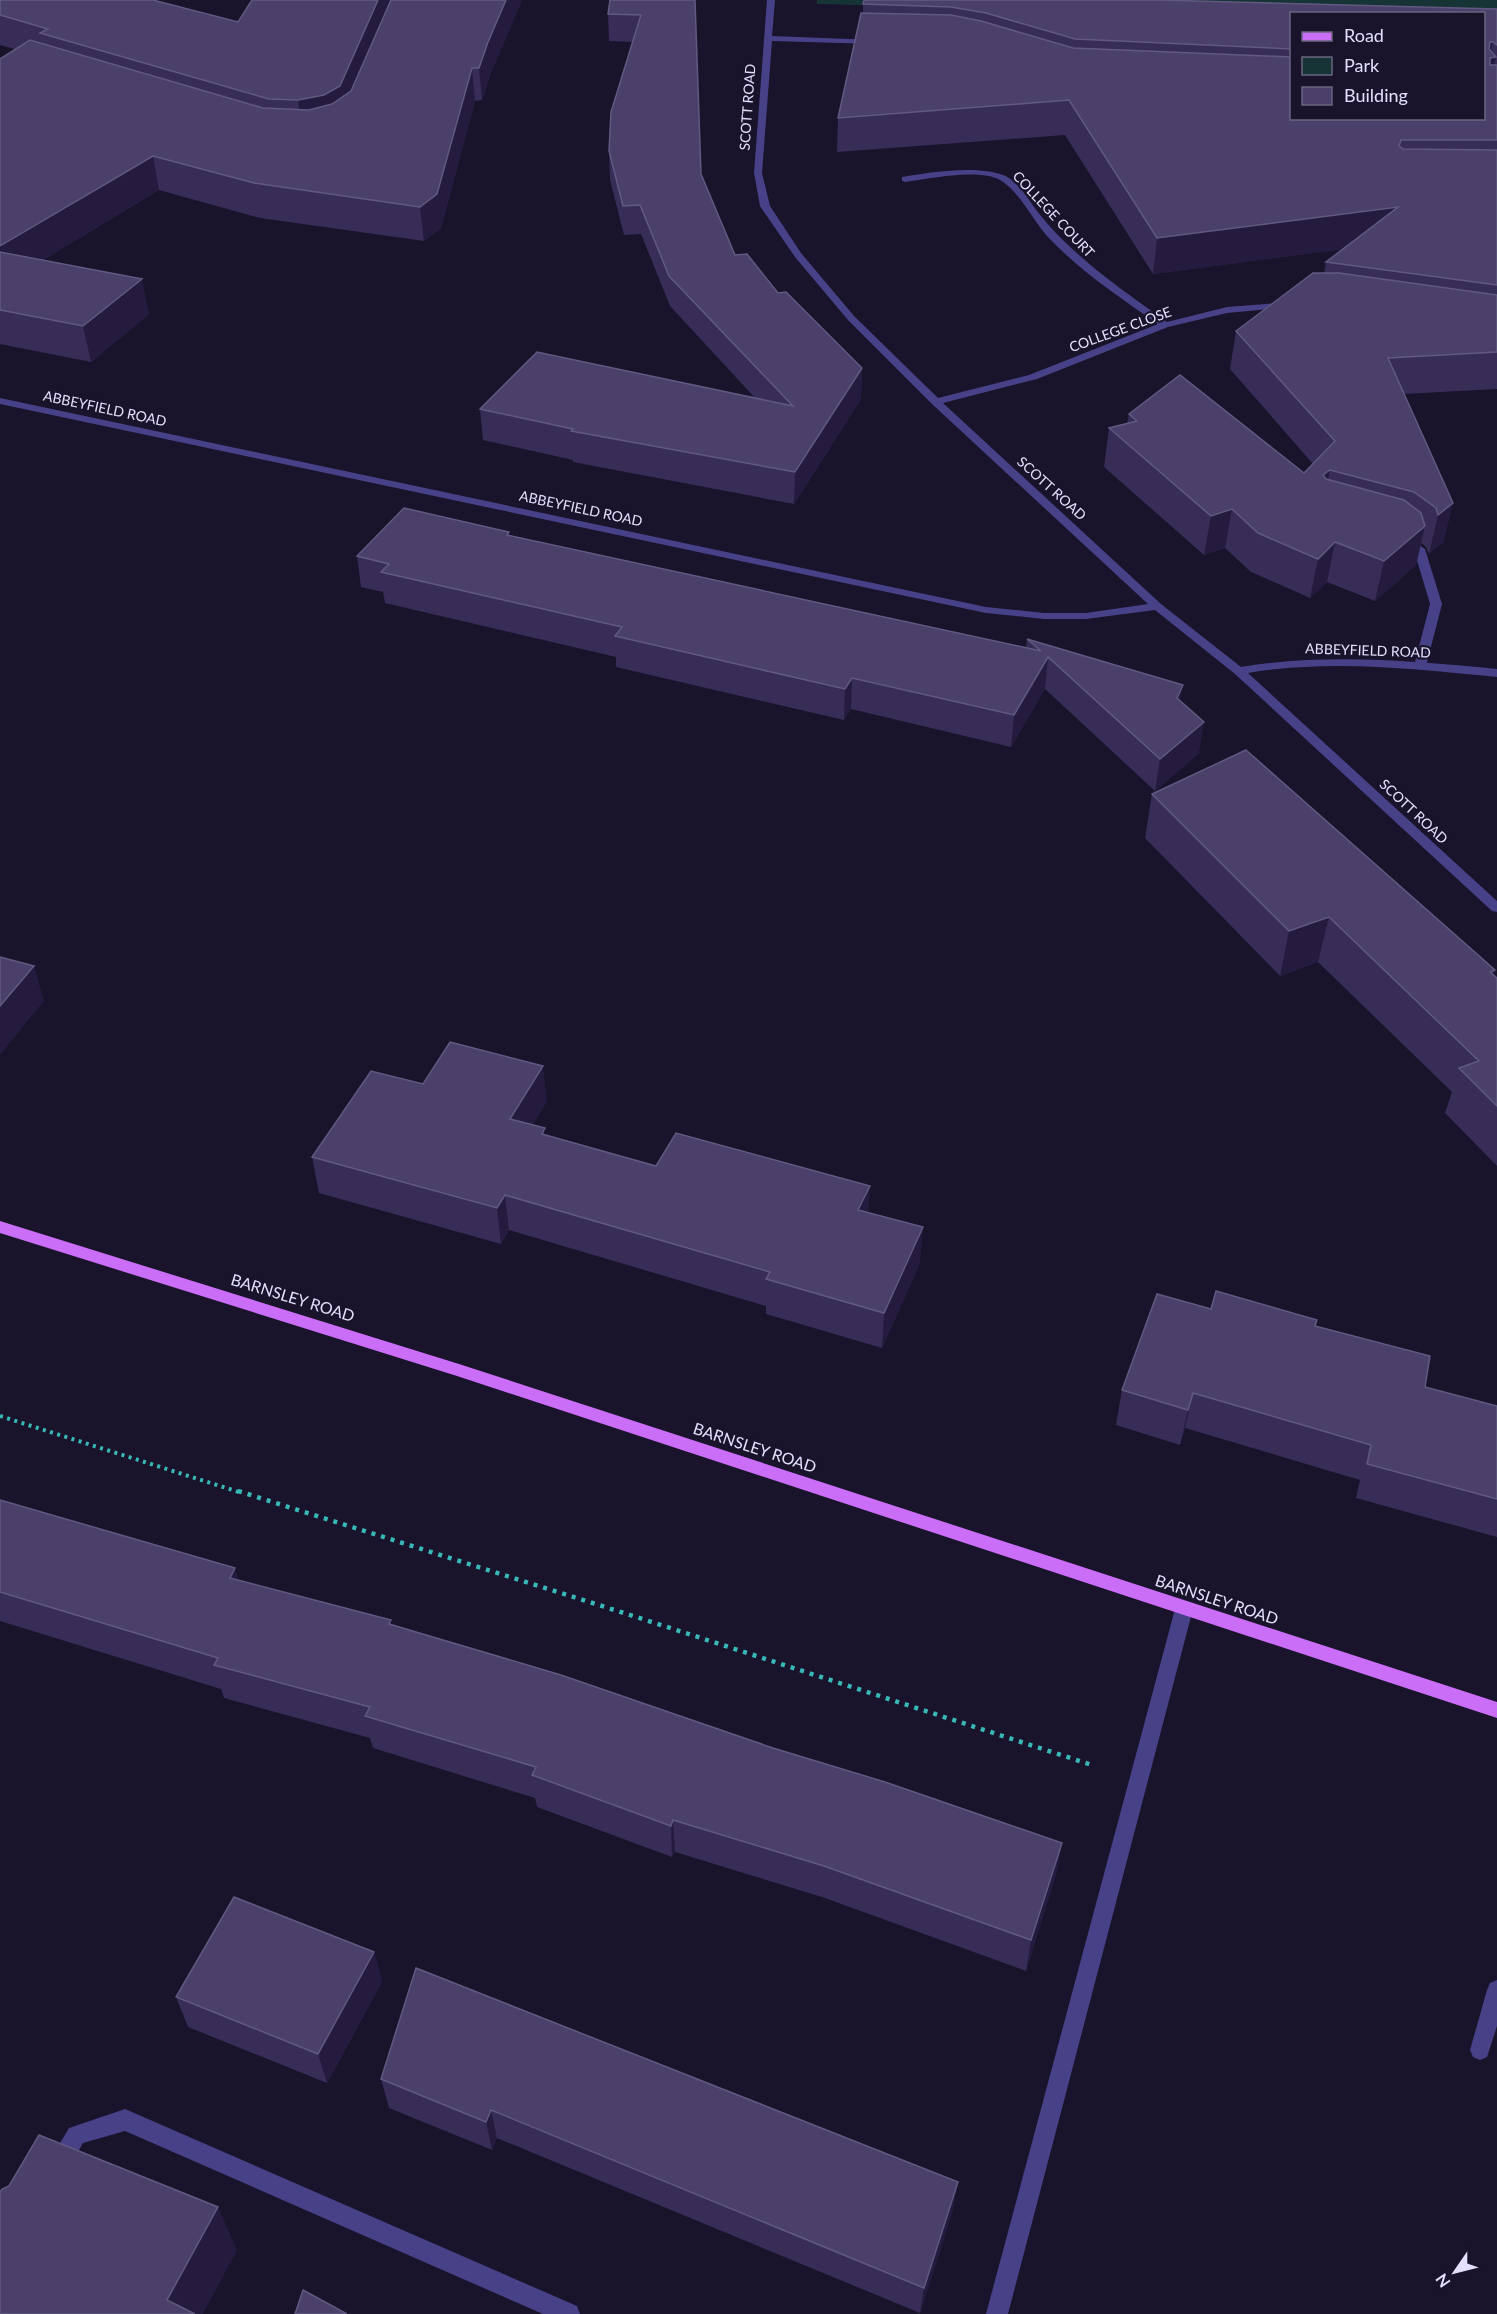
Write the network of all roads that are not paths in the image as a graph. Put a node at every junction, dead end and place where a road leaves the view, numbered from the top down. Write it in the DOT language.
graph roads {
  1 [pos="771,0"];
  2 [pos="768,38"];
  3 [pos="881,42"];
  4 [pos="905,178"];
  5 [pos="1301,304"];
  6 [pos="1165,325"];
  7 [pos="0,401"];
  8 [pos="936,402"];
  9 [pos="1400,535"];
  10 [pos="1157,606"];
  11 [pos="1420,666"];
  12 [pos="1239,671"];
  13 [pos="1497,673"];
  14 [pos="1497,908"];
  15 [pos="0,1227"];
  16 [pos="1184,1609"];
  17 [pos="1497,1710"];
  18 [pos="1497,1990"];
  19 [pos="1480,2049"];
  20 [pos="48,2182"];
  21 [pos="569,2314"];
  22 [pos="997,2314"];
  1 -- 2 [label="street, SCOTT ROAD"];
  2 -- 3 [label="street"];
  2 -- 8 [label="street, SCOTT ROAD"];
  4 -- 6 [label="street, COLLEGE COURT"];
  5 -- 6 [label="street, COLLEGE CLOSE"];
  6 -- 8 [label="street, COLLEGE CLOSE"];
  7 -- 10 [label="street, ABBEYFIELD ROAD"];
  8 -- 10 [label="street, SCOTT ROAD"];
  9 -- 11 [label="street"];
  10 -- 12 [label="street, SCOTT ROAD"];
  11 -- 12 [label="street, ABBEYFIELD ROAD"];
  11 -- 13 [label="street, ABBEYFIELD ROAD"];
  12 -- 14 [label="street, SCOTT ROAD"];
  15 -- 16 [label="main road, BARNSLEY ROAD"];
  16 -- 17 [label="main road, BARNSLEY ROAD"];
  16 -- 22 [label="street"];
  18 -- 19 [label="street"];
  20 -- 21 [label="street"];
}
